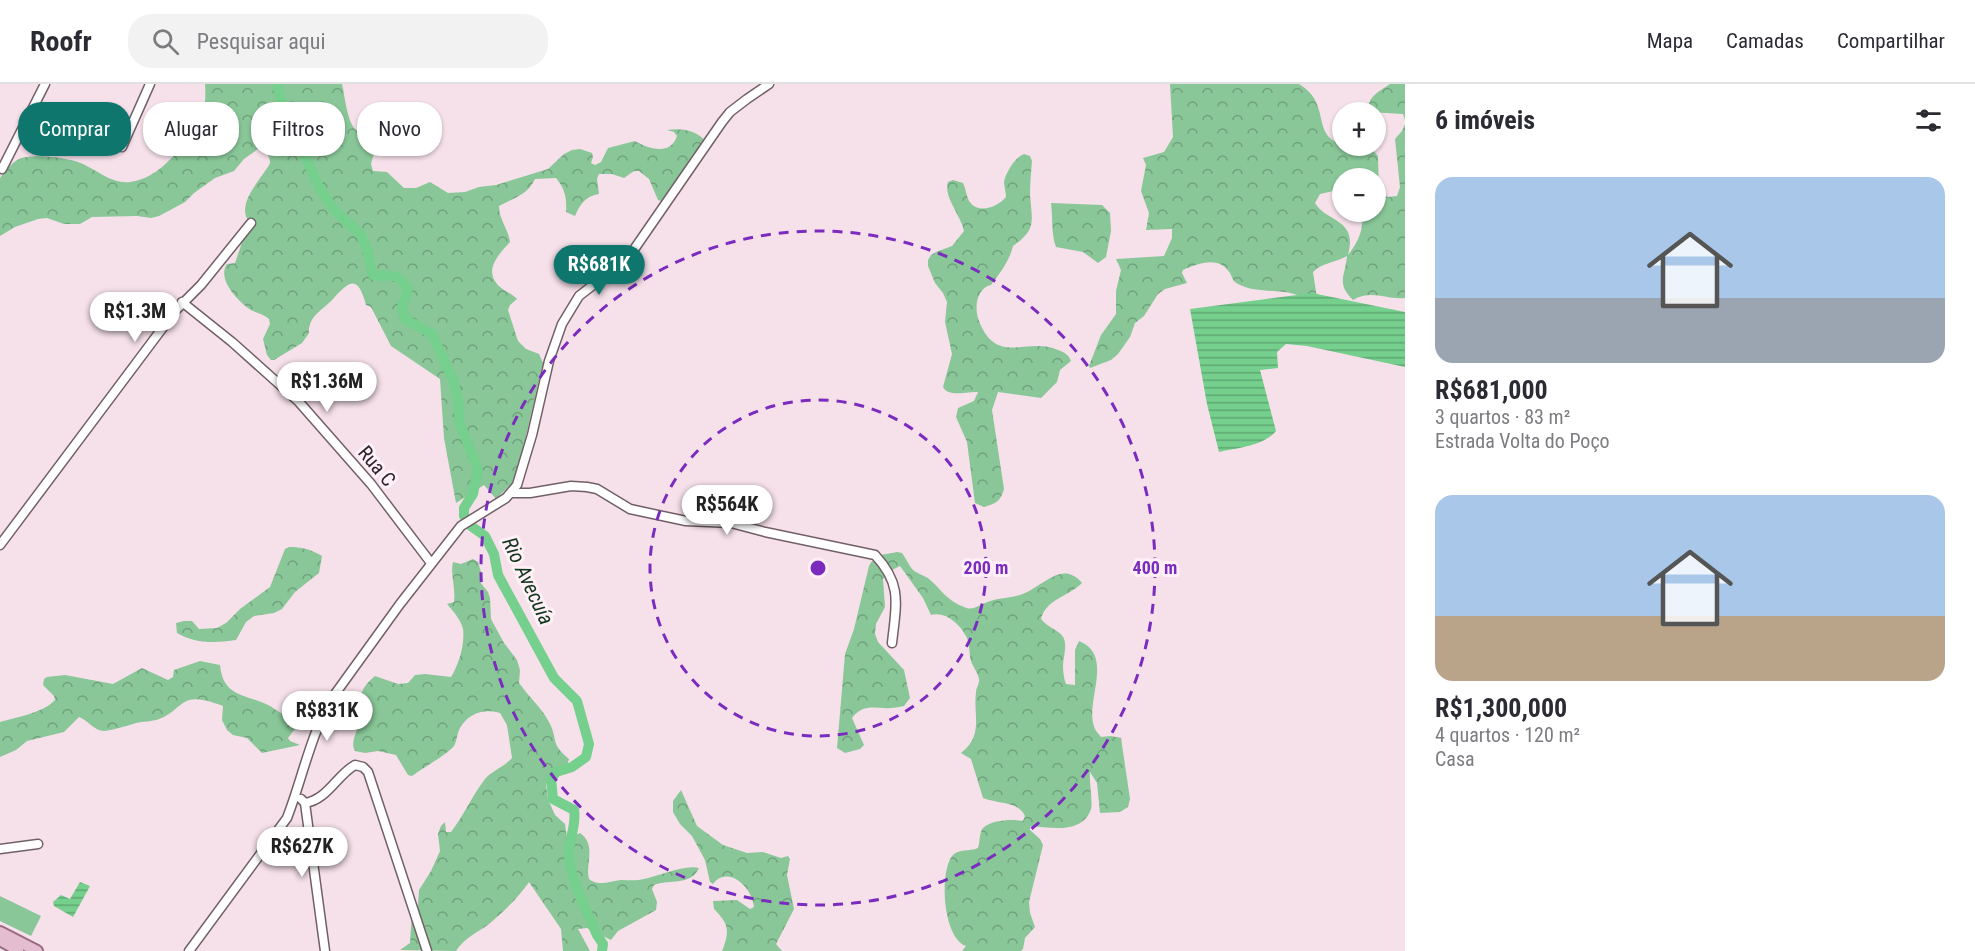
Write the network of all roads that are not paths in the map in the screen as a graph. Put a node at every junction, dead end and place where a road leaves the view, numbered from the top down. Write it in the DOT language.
graph roads {
  1 [pos="45,84"];
  2 [pos="150,84"];
  3 [pos="769,84"];
  4 [pos="131,127"];
  5 [pos="2,169"];
  6 [pos="251,223"];
  7 [pos="182,302"];
  8 [pos="512,493"];
  9 [pos="0,544"];
  10 [pos="431,563"];
  11 [pos="892,643"];
  12 [pos="296,795"];
  13 [pos="305,803"];
  14 [pos="38,844"];
  15 [pos="0,849"];
  16 [pos="0,932"];
  17 [pos="0,940"];
  18 [pos="21,951"];
  19 [pos="37,951"];
  20 [pos="189,951"];
  21 [pos="325,951"];
  22 [pos="427,951"];
  1 -- 5 [label="street"];
  2 -- 4 [label="street"];
  3 -- 8 [label="street"];
  6 -- 7 [label="street"];
  7 -- 9 [label="street"];
  7 -- 10 [label="street, Rua C"];
  8 -- 10 [label="street"];
  8 -- 11 [label="street"];
  10 -- 12 [label="street"];
  12 -- 13 [label="street"];
  12 -- 20 [label="street"];
  13 -- 21 [label="street"];
  13 -- 22 [label="street"];
  14 -- 15 [label="street"];
  16 -- 19 [label="main road"];
  17 -- 18 [label="main road"];
}
